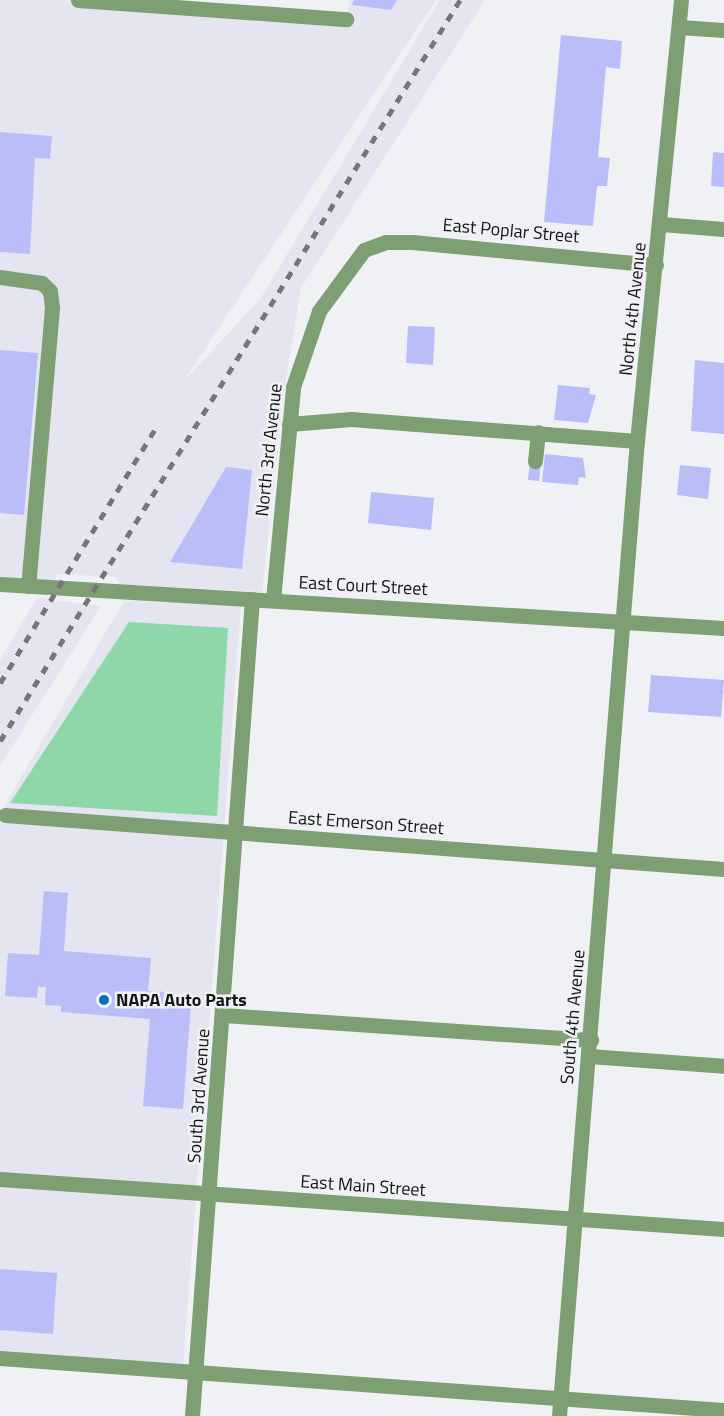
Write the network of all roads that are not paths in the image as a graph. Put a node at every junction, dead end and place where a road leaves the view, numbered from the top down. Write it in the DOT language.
graph roads {
  1 [pos="78,0"];
  2 [pos="681,0"];
  3 [pos="346,19"];
  4 [pos="679,27"];
  5 [pos="724,30"];
  6 [pos="661,224"];
  7 [pos="724,229"];
  8 [pos="364,250"];
  9 [pos="656,265"];
  10 [pos="0,277"];
  11 [pos="289,424"];
  12 [pos="538,432"];
  13 [pos="637,441"];
  14 [pos="535,461"];
  15 [pos="0,584"];
  16 [pos="28,586"];
  17 [pos="252,599"];
  18 [pos="273,600"];
  19 [pos="623,621"];
  20 [pos="724,628"];
  21 [pos="5,815"];
  22 [pos="237,833"];
  23 [pos="606,860"];
  24 [pos="724,868"];
  25 [pos="224,1015"];
  26 [pos="590,1048"];
  27 [pos="724,1066"];
  28 [pos="0,1179"];
  29 [pos="212,1196"];
  30 [pos="576,1219"];
  31 [pos="724,1229"];
  32 [pos="0,1358"];
  33 [pos="195,1372"];
  34 [pos="561,1399"];
  35 [pos="724,1410"];
  36 [pos="192,1416"];
  37 [pos="559,1416"];
  1 -- 3 [label="street"];
  2 -- 4 [label="street, North 4th Avenue"];
  4 -- 5 [label="street"];
  4 -- 6 [label="street, North 4th Avenue"];
  6 -- 7 [label="street"];
  6 -- 9 [label="street, North 4th Avenue"];
  8 -- 9 [label="street, East Poplar Street"];
  8 -- 11 [label="street, North 3rd Avenue"];
  9 -- 13 [label="street, North 4th Avenue"];
  10 -- 16 [label="street"];
  11 -- 12 [label="street"];
  11 -- 18 [label="street, North 3rd Avenue"];
  12 -- 13 [label="street"];
  12 -- 14 [label="street"];
  13 -- 19 [label="street, North 4th Avenue"];
  15 -- 16 [label="street, East Court Street"];
  16 -- 17 [label="street, East Court Street"];
  17 -- 18 [label="street, East Court Street"];
  17 -- 22 [label="street, South 3rd Avenue"];
  18 -- 19 [label="street, East Court Street"];
  19 -- 20 [label="street, East Court Street"];
  19 -- 23 [label="street, South 4th Avenue"];
  21 -- 22 [label="street, East Emerson Street"];
  22 -- 23 [label="street, East Emerson Street"];
  22 -- 25 [label="street, South 3rd Avenue"];
  23 -- 24 [label="street, East Emerson Street"];
  23 -- 26 [label="street, South 4th Avenue"];
  25 -- 26 [label="street"];
  25 -- 29 [label="street, South 3rd Avenue"];
  26 -- 27 [label="street"];
  26 -- 30 [label="street, South 4th Avenue"];
  28 -- 29 [label="street, East Main Street"];
  29 -- 30 [label="street, East Main Street"];
  29 -- 33 [label="street, South 3rd Avenue"];
  30 -- 31 [label="street, East Main Street"];
  30 -- 34 [label="street, South 4th Avenue"];
  32 -- 33 [label="street"];
  33 -- 34 [label="street"];
  33 -- 36 [label="street, South 3rd Avenue"];
  34 -- 35 [label="street"];
  34 -- 37 [label="street, South 4th Avenue"];
}
